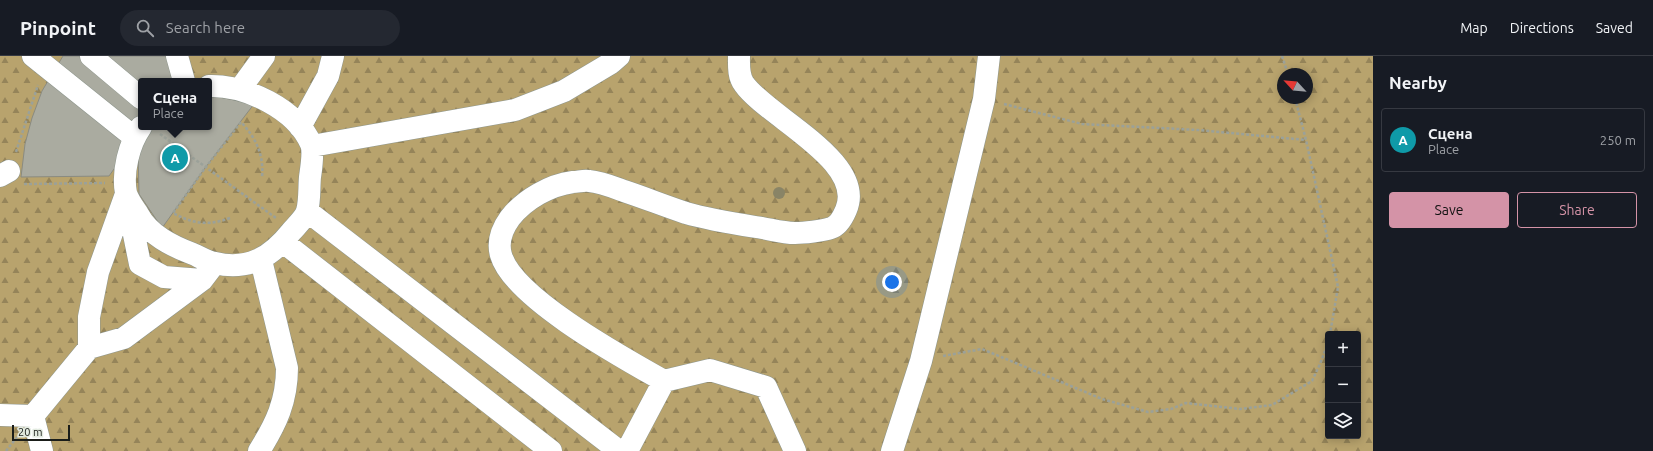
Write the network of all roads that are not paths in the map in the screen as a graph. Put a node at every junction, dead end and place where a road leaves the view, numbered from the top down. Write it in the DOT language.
graph roads {
  1 [pos="90,56"];
  2 [pos="177,56"];
  3 [pos="264,56"];
  4 [pos="333,56"];
  5 [pos="619,56"];
  6 [pos="739,56"];
  7 [pos="989,56"];
  8 [pos="39,60"];
  9 [pos="183,78"];
  10 [pos="212,86"];
  11 [pos="240,89"];
  12 [pos="138,96"];
  13 [pos="300,127"];
  14 [pos="138,128"];
  15 [pos="144,132"];
  16 [pos="312,146"];
  17 [pos="126,189"];
  18 [pos="307,211"];
  19 [pos="287,236"];
  20 [pos="261,260"];
  21 [pos="209,272"];
  22 [pos="89,348"];
  23 [pos="664,381"];
  24 [pos="0,415"];
  25 [pos="33,416"];
  26 [pos="42,451"];
  27 [pos="259,451"];
  28 [pos="551,451"];
  29 [pos="619,451"];
  30 [pos="628,451"];
  31 [pos="795,451"];
  32 [pos="892,451"];
  1 -- 12 [label="lane"];
  2 -- 9 [label="lane"];
  3 -- 11 [label="lane"];
  4 -- 13 [label="lane"];
  5 -- 16 [label="lane"];
  6 -- 23 [label="lane"];
  7 -- 32 [label="lane"];
  8 -- 14 [label="lane"];
  10 -- 11 [label="lane"];
  11 -- 13 [label="lane"];
  13 -- 16 [label="lane"];
  15 -- 17 [label="lane"];
  16 -- 18 [label="lane"];
  17 -- 21 [label="lane"];
  17 -- 21 [label="lane"];
  17 -- 22 [label="lane"];
  18 -- 19 [label="lane"];
  18 -- 29 [label="lane"];
  19 -- 20 [label="lane"];
  19 -- 28 [label="lane"];
  20 -- 21 [label="lane"];
  20 -- 27 [label="lane"];
  21 -- 22 [label="lane"];
  22 -- 25 [label="lane"];
  23 -- 30 [label="lane"];
  23 -- 31 [label="lane"];
  24 -- 25 [label="lane"];
  25 -- 26 [label="lane"];
}
